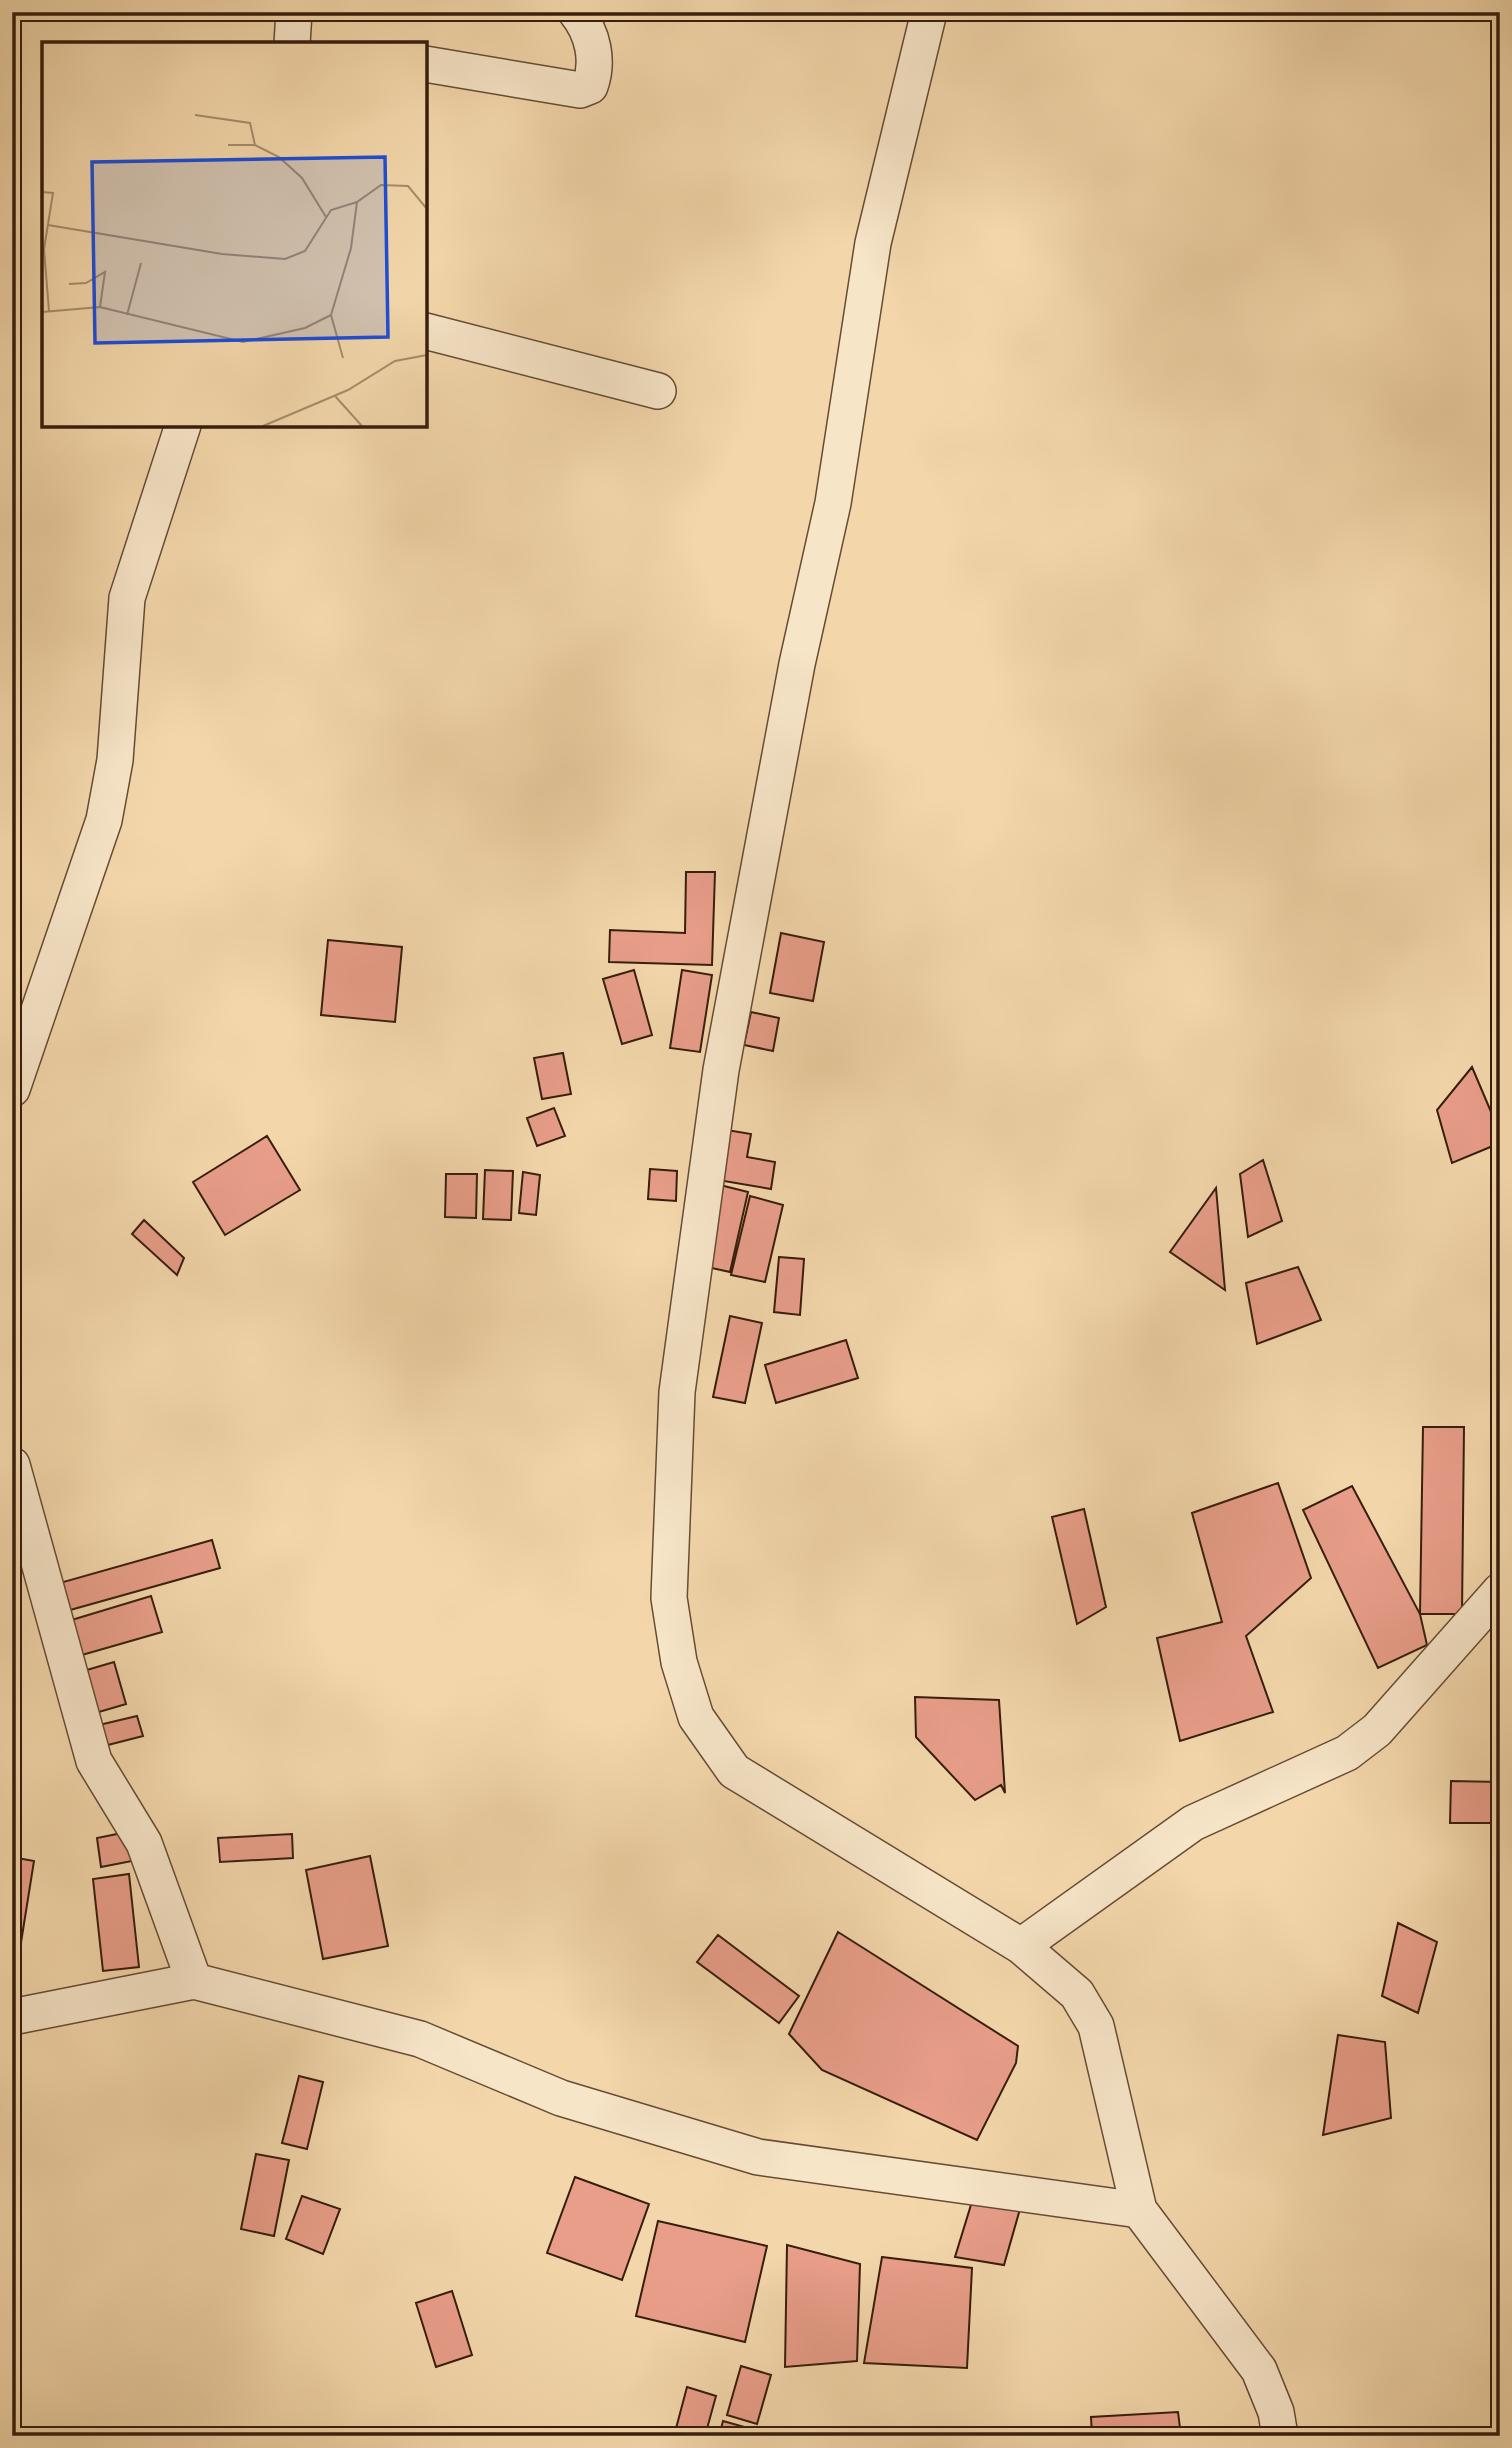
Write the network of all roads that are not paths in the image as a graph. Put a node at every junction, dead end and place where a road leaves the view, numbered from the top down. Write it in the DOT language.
graph roads {
  1 [pos="576,12"];
  2 [pos="929,12"];
  3 [pos="427,64"];
  4 [pos="427,332"];
  5 [pos="658,391"];
  6 [pos="182,427"];
  7 [pos="12,1089"];
  8 [pos="12,1465"];
  9 [pos="1500,1591"];
  10 [pos="1021,1946"];
  11 [pos="194,1981"];
  12 [pos="12,2017"];
  13 [pos="1139,2210"];
  14 [pos="1280,2436"];
  1 -- 3 [label="street"];
  2 -- 10 [label="street"];
  4 -- 5 [label="street"];
  6 -- 7 [label="street"];
  8 -- 11 [label="street"];
  9 -- 10 [label="street"];
  10 -- 13 [label="street"];
  11 -- 12 [label="street"];
  11 -- 13 [label="street"];
  13 -- 14 [label="street"];
}
